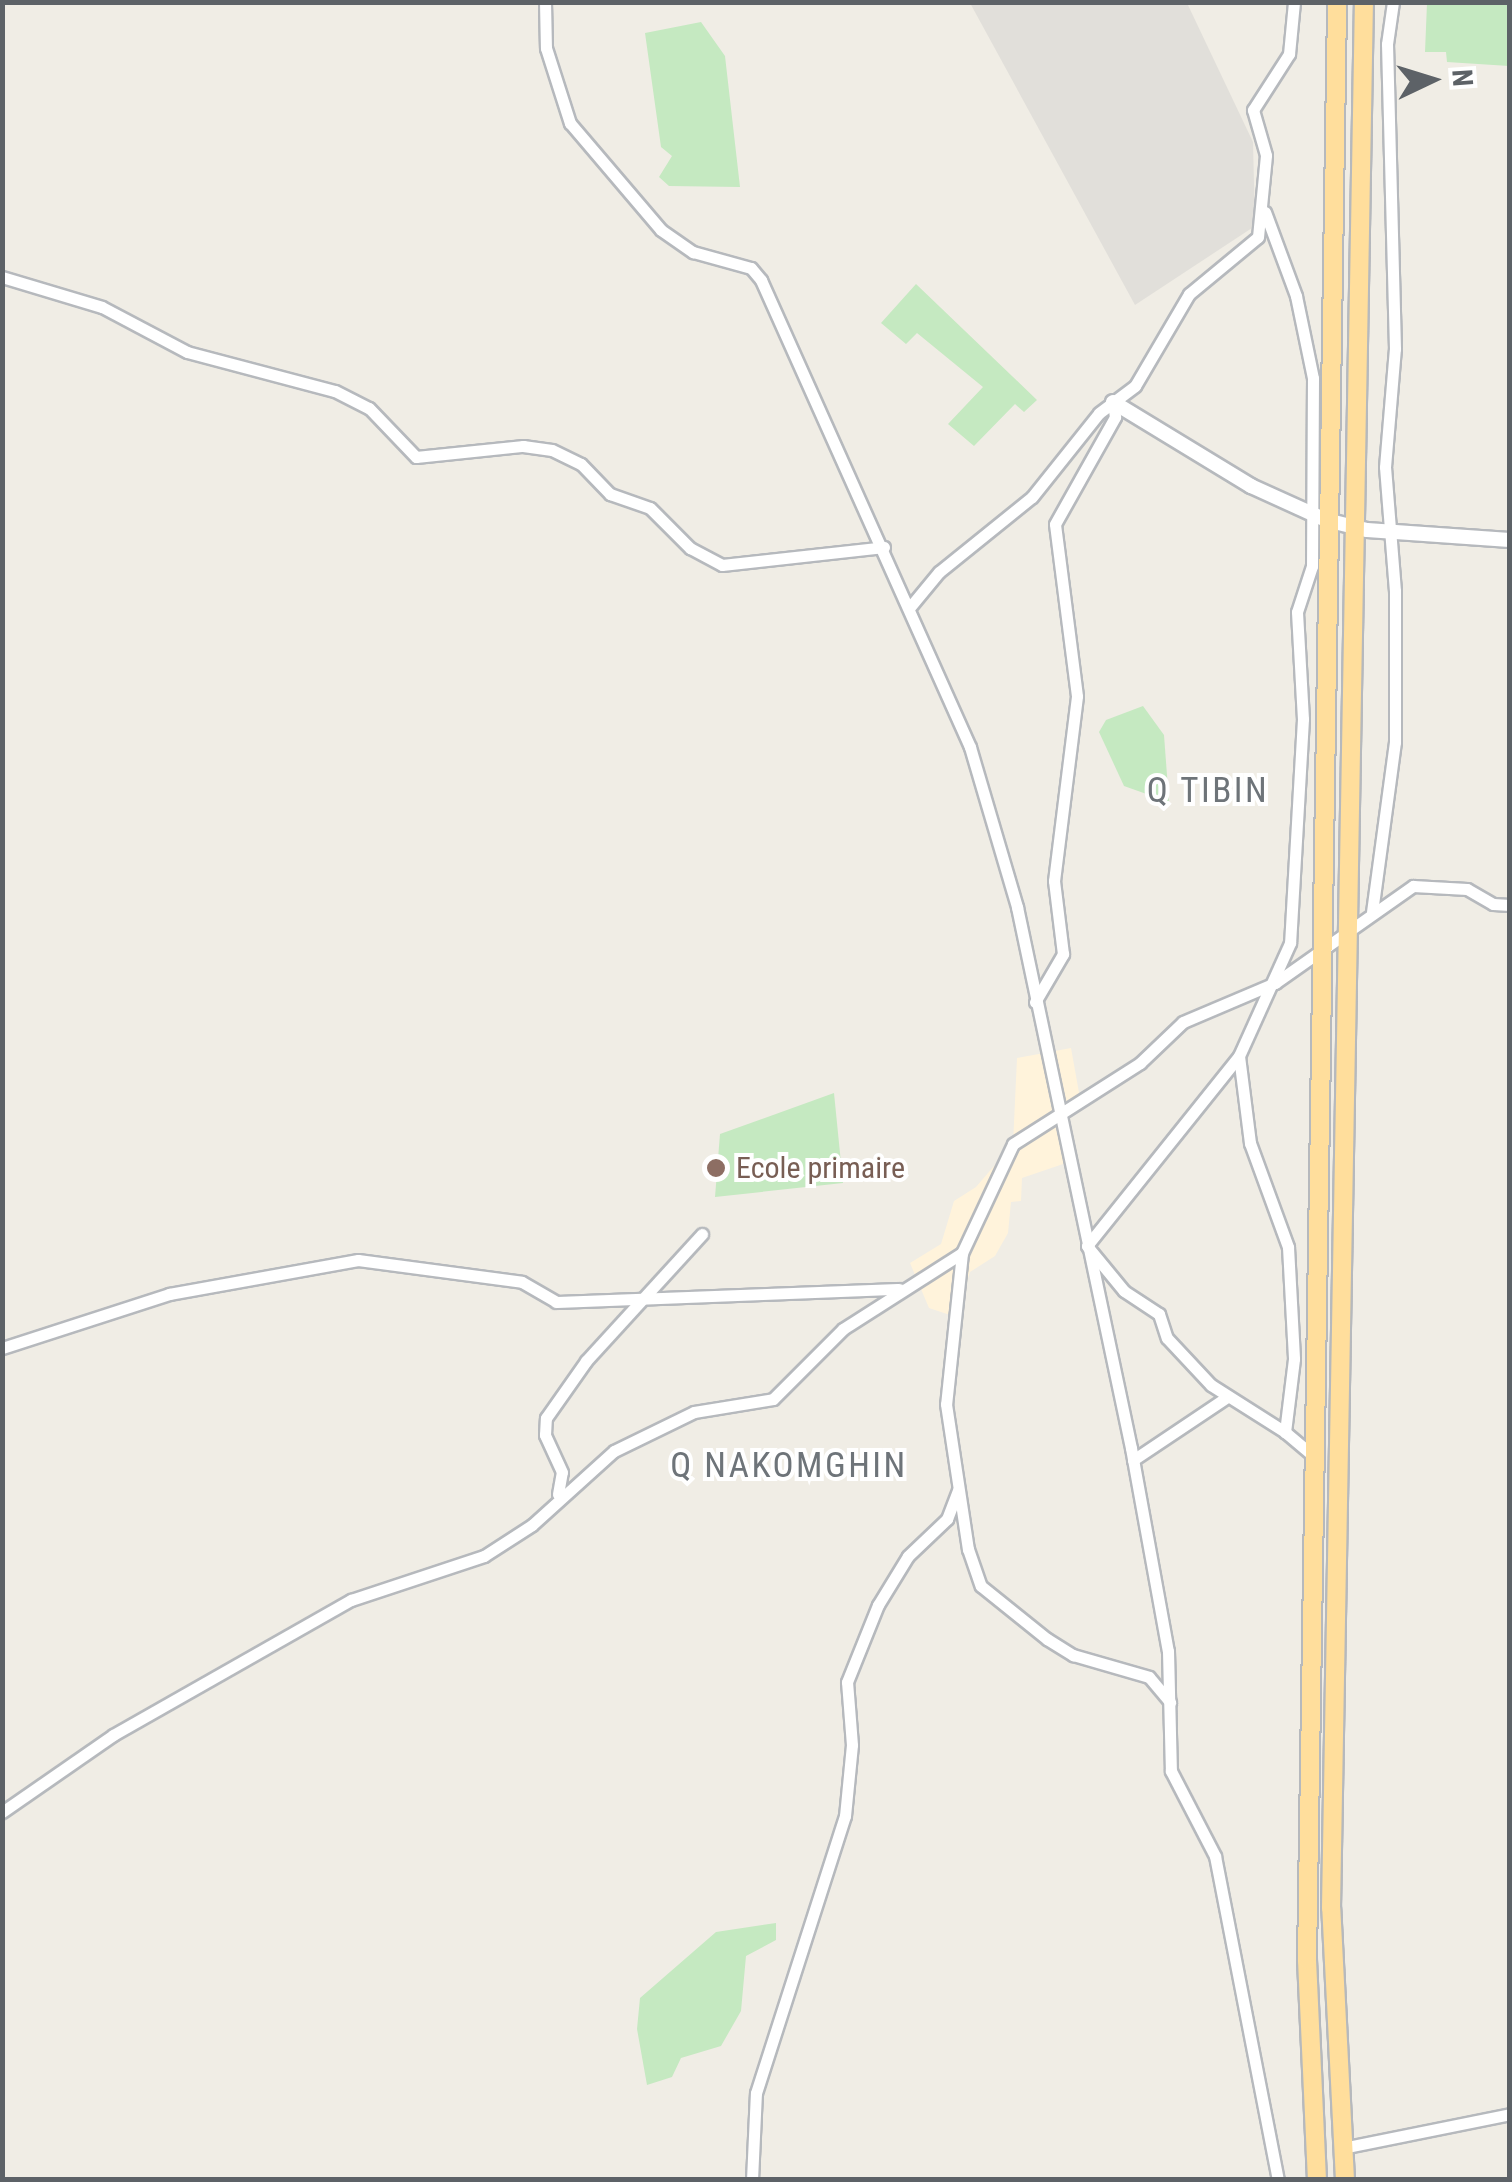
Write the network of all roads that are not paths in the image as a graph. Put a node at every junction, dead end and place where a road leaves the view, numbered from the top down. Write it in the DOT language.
graph roads {
  1 [pos="545,2"];
  2 [pos="1294,2"];
  3 [pos="1338,2"];
  4 [pos="1364,2"];
  5 [pos="1393,2"];
  6 [pos="1264,212"];
  7 [pos="2,277"];
  8 [pos="1113,402"];
  9 [pos="1320,517"];
  10 [pos="1355,528"];
  11 [pos="1388,532"];
  12 [pos="1510,540"];
  13 [pos="884,547"];
  14 [pos="910,607"];
  15 [pos="1510,905"];
  16 [pos="1372,912"];
  17 [pos="1346,933"];
  18 [pos="1319,956"];
  19 [pos="1275,983"];
  20 [pos="1034,1006"];
  21 [pos="1240,1056"];
  22 [pos="1058,1113"];
  23 [pos="702,1234"];
  24 [pos="1087,1246"];
  25 [pos="962,1254"];
  26 [pos="904,1290"];
  27 [pos="639,1303"];
  28 [pos="2,1348"];
  29 [pos="1227,1396"];
  30 [pos="1285,1432"];
  31 [pos="1314,1456"];
  32 [pos="1134,1460"];
  33 [pos="958,1490"];
  34 [pos="556,1498"];
  35 [pos="1170,1702"];
  36 [pos="2,1812"];
  37 [pos="1510,2114"];
  38 [pos="1342,2148"];
  39 [pos="752,2180"];
  40 [pos="1278,2180"];
  41 [pos="1318,2180"];
  42 [pos="1344,2180"];
  1 -- 13 [label="street"];
  2 -- 6 [label="street"];
  3 -- 9 [label="highway"];
  4 -- 10 [label="highway"];
  5 -- 11 [label="street"];
  6 -- 8 [label="street"];
  6 -- 9 [label="street"];
  7 -- 13 [label="street"];
  8 -- 9 [label="street"];
  8 -- 14 [label="street"];
  8 -- 20 [label="street"];
  9 -- 10 [label="street"];
  9 -- 18 [label="highway"];
  9 -- 19 [label="street"];
  10 -- 11 [label="street"];
  10 -- 17 [label="highway"];
  11 -- 12 [label="street"];
  11 -- 16 [label="street"];
  13 -- 14 [label="street"];
  14 -- 20 [label="street"];
  15 -- 16 [label="street"];
  16 -- 17 [label="street"];
  17 -- 18 [label="street"];
  17 -- 38 [label="highway"];
  18 -- 19 [label="street"];
  18 -- 31 [label="highway"];
  19 -- 21 [label="street"];
  19 -- 22 [label="street"];
  20 -- 22 [label="street"];
  21 -- 24 [label="street"];
  21 -- 30 [label="street"];
  22 -- 24 [label="street"];
  22 -- 25 [label="street"];
  23 -- 27 [label="street"];
  24 -- 29 [label="street"];
  24 -- 32 [label="street"];
  25 -- 26 [label="street"];
  25 -- 33 [label="street"];
  26 -- 27 [label="street"];
  26 -- 34 [label="street"];
  27 -- 28 [label="street"];
  27 -- 34 [label="street"];
  29 -- 30 [label="street"];
  29 -- 32 [label="street"];
  30 -- 31 [label="street"];
  31 -- 41 [label="highway"];
  32 -- 35 [label="street"];
  33 -- 35 [label="street"];
  33 -- 39 [label="street"];
  34 -- 36 [label="street"];
  35 -- 40 [label="street"];
  37 -- 38 [label="street"];
  38 -- 42 [label="highway"];
}
